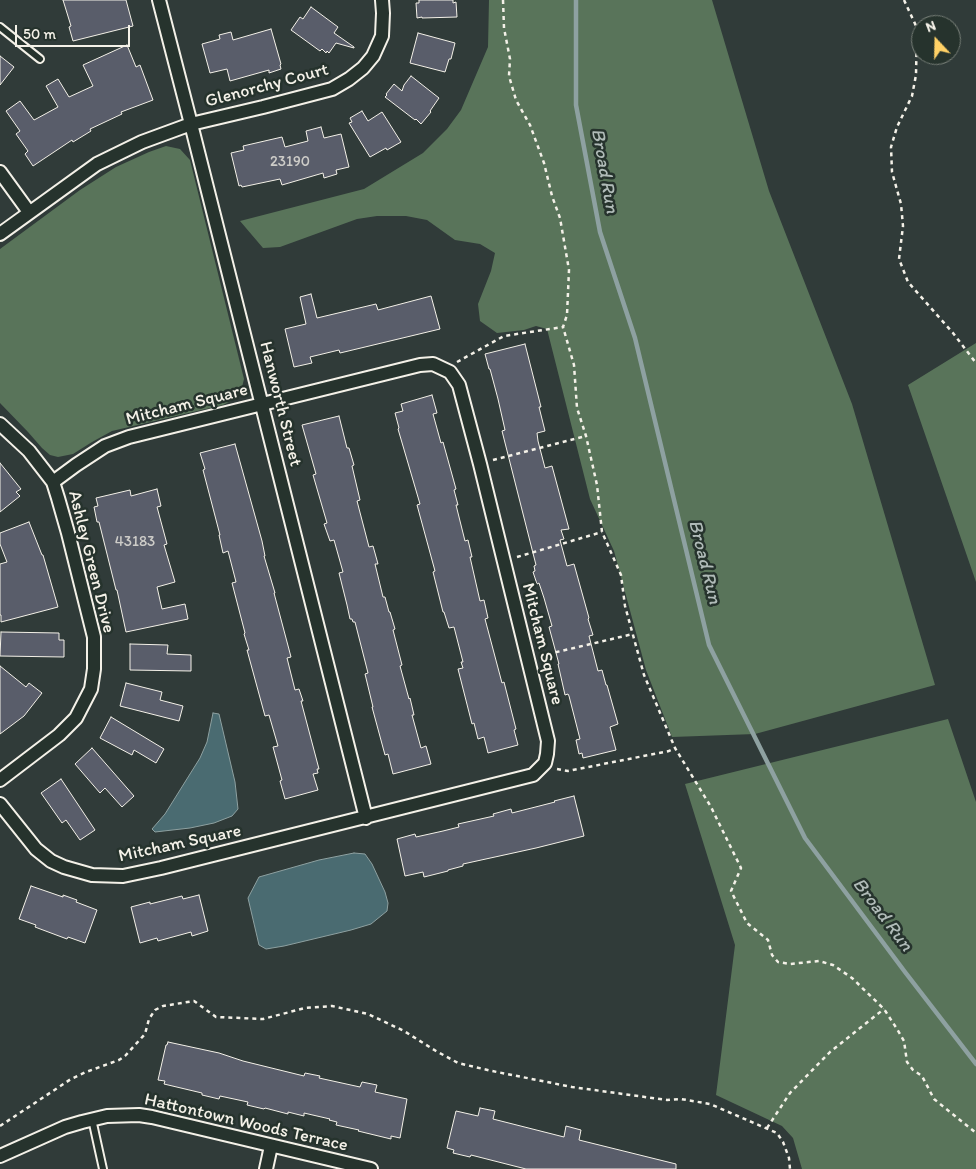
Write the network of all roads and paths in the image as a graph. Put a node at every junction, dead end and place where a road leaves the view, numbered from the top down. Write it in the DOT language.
graph roads {
  1 [pos="158,0"];
  2 [pos="382,0"];
  3 [pos="503,0"];
  4 [pos="904,0"];
  5 [pos="0,27"];
  6 [pos="40,59"];
  7 [pos="191,124"];
  8 [pos="0,172"];
  9 [pos="29,212"];
  10 [pos="0,234"];
  11 [pos="563,326"];
  12 [pos="976,363"];
  13 [pos="450,372"];
  14 [pos="261,404"];
  15 [pos="0,424"];
  16 [pos="586,436"];
  17 [pos="480,464"];
  18 [pos="53,482"];
  19 [pos="602,532"];
  20 [pos="504,561"];
  21 [pos="633,634"];
  22 [pos="528,659"];
  23 [pos="675,748"];
  24 [pos="544,763"];
  25 [pos="0,780"];
  26 [pos="0,804"];
  27 [pos="366,818"];
  28 [pos="884,1009"];
  29 [pos="92,1119"];
  30 [pos="0,1126"];
  31 [pos="766,1128"];
  32 [pos="976,1133"];
  33 [pos="270,1146"];
  34 [pos="0,1156"];
  35 [pos="103,1169"];
  36 [pos="266,1169"];
  37 [pos="371,1169"];
  38 [pos="790,1169"];
  1 -- 7 [label="street, Hanworth Street"];
  2 -- 7 [label="street, Glenorchy Court"];
  3 -- 11 [label="path"];
  4 -- 12 [label="path"];
  5 -- 6 [label="lane"];
  7 -- 9 [label="street, Glenorchy Court"];
  7 -- 14 [label="street, Hanworth Street"];
  8 -- 9 [label="street"];
  9 -- 10 [label="street, Glenorchy Court"];
  11 -- 13 [label="path"];
  11 -- 16 [label="path"];
  13 -- 14 [label="street, Mitcham Square"];
  13 -- 17 [label="street, Mitcham Square"];
  14 -- 18 [label="street, Mitcham Square"];
  14 -- 27 [label="street, Hanworth Street"];
  15 -- 18 [label="street, Ashley Green Drive"];
  16 -- 17 [label="path"];
  16 -- 19 [label="path"];
  17 -- 20 [label="street, Mitcham Square"];
  18 -- 25 [label="street, Ashley Green Drive"];
  19 -- 20 [label="path"];
  19 -- 21 [label="path"];
  20 -- 22 [label="street, Mitcham Square"];
  21 -- 22 [label="path"];
  21 -- 23 [label="path"];
  22 -- 24 [label="street, Mitcham Square"];
  23 -- 24 [label="path"];
  23 -- 28 [label="path"];
  24 -- 27 [label="street, Mitcham Square"];
  26 -- 27 [label="street, Mitcham Square"];
  28 -- 31 [label="path"];
  28 -- 32 [label="path"];
  29 -- 33 [label="street, Hattontown Woods Terrace"];
  29 -- 34 [label="street, Hattontown Woods Terrace"];
  29 -- 35 [label="lane"];
  30 -- 31 [label="path"];
  31 -- 38 [label="path"];
  33 -- 36 [label="street"];
  33 -- 37 [label="street, Hattontown Woods Terrace"];
}
